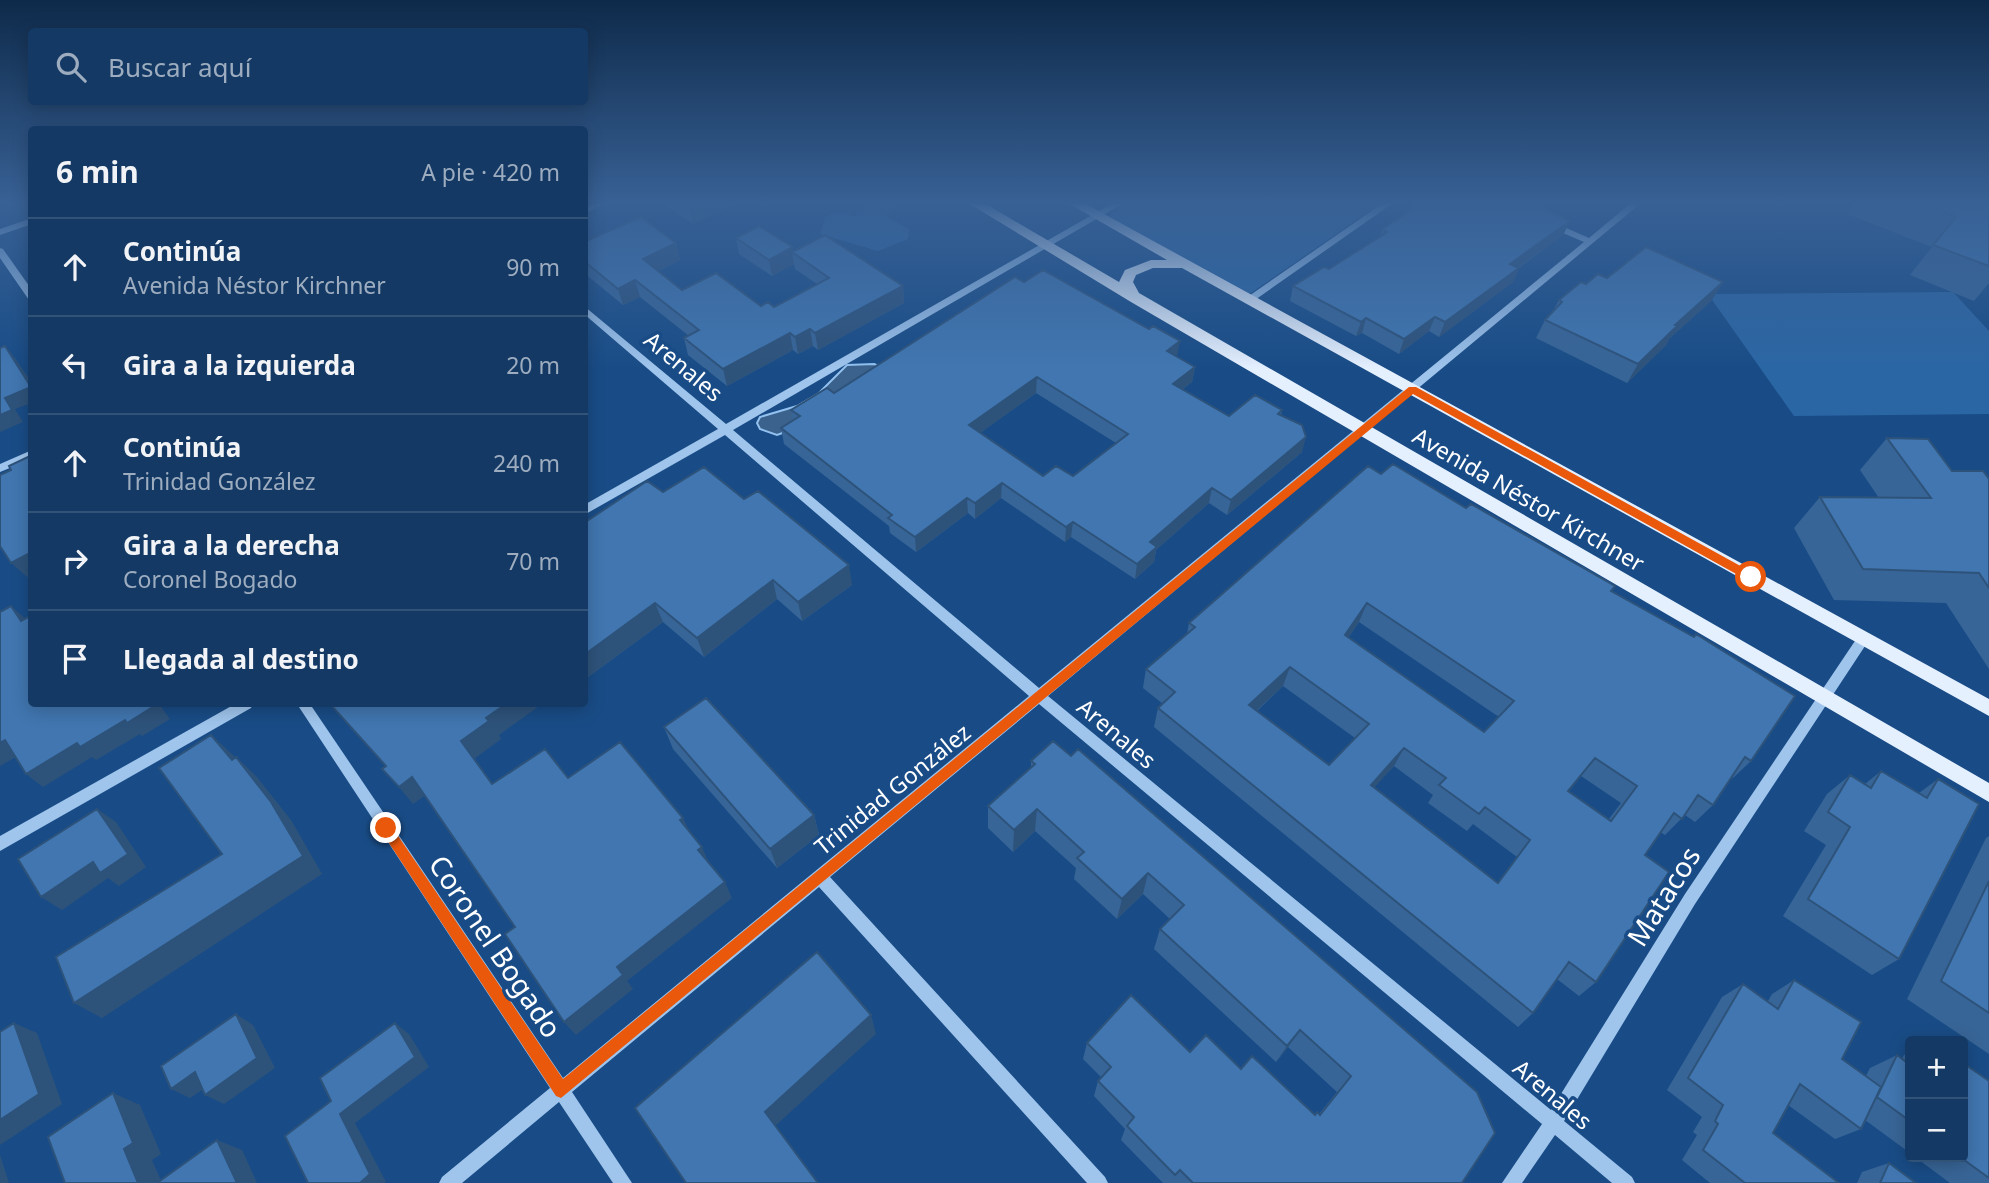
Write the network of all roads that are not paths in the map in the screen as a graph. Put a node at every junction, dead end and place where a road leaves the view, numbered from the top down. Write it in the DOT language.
graph roads {
  1 [pos="5,258"];
  2 [pos="1025,258"];
  3 [pos="1067,258"];
  4 [pos="1173,258"];
  5 [pos="1310,258"];
  6 [pos="1572,258"];
  7 [pos="1185,265"];
  8 [pos="28,292"];
  9 [pos="1136,299"];
  10 [pos="1249,300"];
  11 [pos="588,312"];
  12 [pos="1413,390"];
  13 [pos="728,430"];
  14 [pos="1364,430"];
  15 [pos="28,456"];
  16 [pos="0,468"];
  17 [pos="588,509"];
  18 [pos="1863,639"];
  19 [pos="1040,696"];
  20 [pos="1825,697"];
  21 [pos="241,707"];
  22 [pos="305,707"];
  23 [pos="1989,708"];
  24 [pos="1989,793"];
  25 [pos="0,844"];
  26 [pos="820,877"];
  27 [pos="561,1090"];
  28 [pos="1554,1122"];
  29 [pos="449,1183"];
  30 [pos="623,1183"];
  31 [pos="1099,1183"];
  32 [pos="1511,1183"];
  33 [pos="1626,1183"];
  1 -- 8 [label="street"];
  2 -- 13 [label="street"];
  3 -- 9 [label="main road, Avenida Néstor Kirchner"];
  4 -- 7 [label="main road, Avenida Néstor Kirchner"];
  5 -- 10 [label="street"];
  6 -- 12 [label="street, Trinidad González"];
  7 -- 9 [label="main road"];
  7 -- 10 [label="main road, Avenida Néstor Kirchner"];
  9 -- 14 [label="main road, Avenida Néstor Kirchner"];
  10 -- 12 [label="main road, Avenida Néstor Kirchner"];
  11 -- 13 [label="street, Arenales"];
  12 -- 14 [label="street, Trinidad González"];
  12 -- 18 [label="main road, Avenida Néstor Kirchner"];
  13 -- 17 [label="street"];
  13 -- 19 [label="street, Arenales"];
  14 -- 19 [label="street, Trinidad González"];
  14 -- 20 [label="main road, Avenida Néstor Kirchner"];
  15 -- 16 [label="street"];
  18 -- 20 [label="street, Matacos"];
  18 -- 23 [label="main road, Avenida Néstor Kirchner"];
  19 -- 26 [label="street, Trinidad González"];
  19 -- 28 [label="street, Arenales"];
  20 -- 24 [label="main road, Avenida Néstor Kirchner"];
  20 -- 28 [label="street, Matacos"];
  21 -- 25 [label="street"];
  22 -- 27 [label="street, Coronel Bogado"];
  26 -- 27 [label="street, Trinidad González"];
  26 -- 31 [label="street"];
  27 -- 29 [label="street, Trinidad González"];
  27 -- 30 [label="street, Coronel Bogado"];
  28 -- 32 [label="street, Matacos"];
  28 -- 33 [label="street, Arenales"];
}
